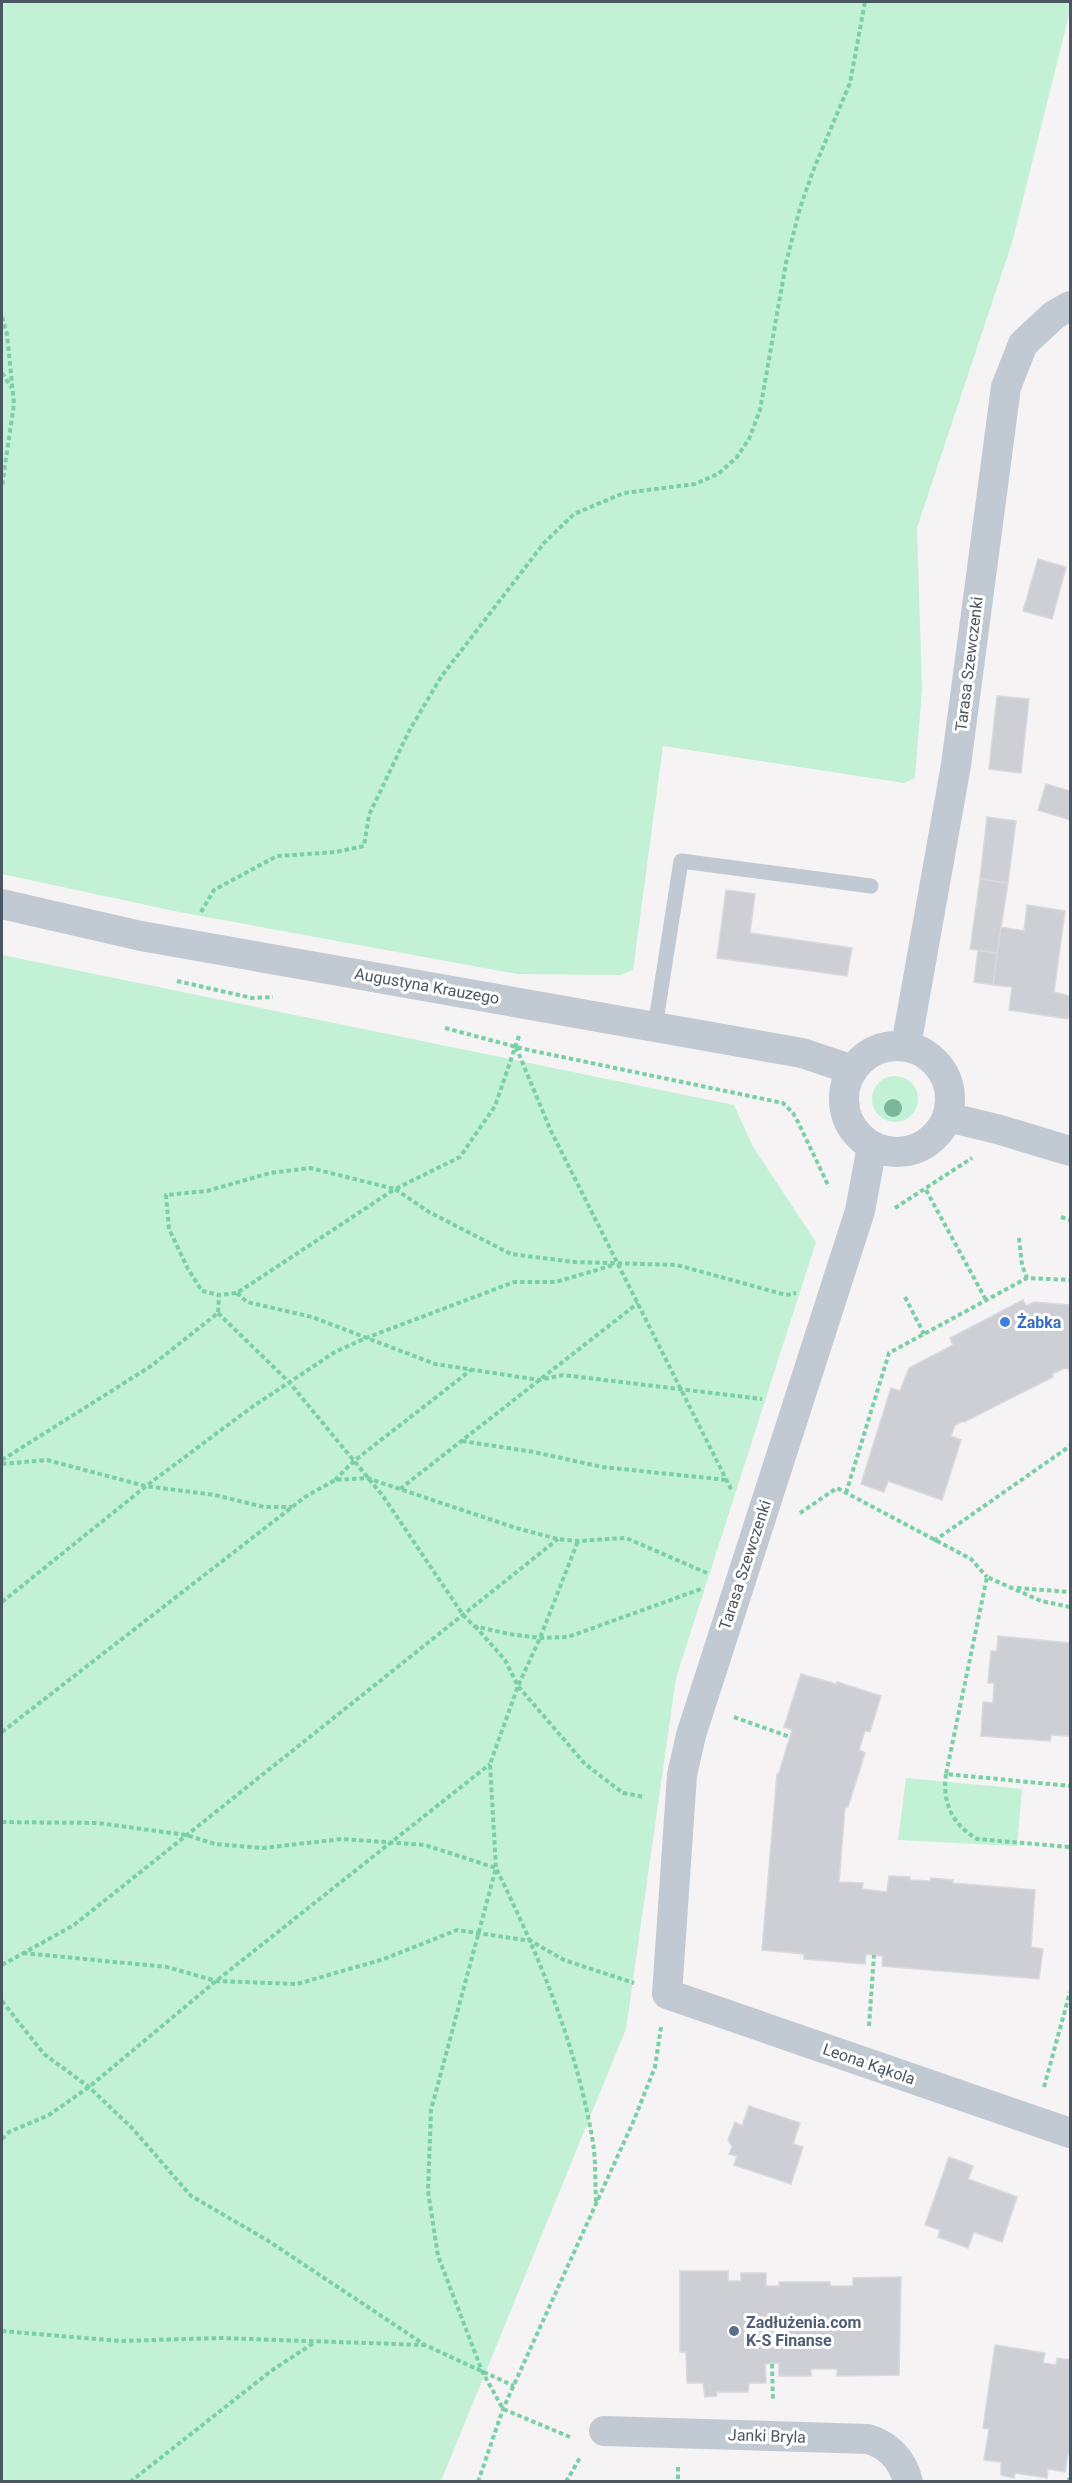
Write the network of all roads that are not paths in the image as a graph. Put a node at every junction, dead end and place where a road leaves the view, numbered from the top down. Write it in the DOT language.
graph roads {
  1 [pos="1071,306"];
  2 [pos="871,886"];
  3 [pos="2,904"];
  4 [pos="655,1027"];
  5 [pos="906,1047"];
  6 [pos="852,1070"];
  7 [pos="946,1117"];
  8 [pos="873,1146"];
  9 [pos="1071,1151"];
  10 [pos="667,1994"];
  11 [pos="1071,2133"];
  12 [pos="604,2431"];
  13 [pos="908,2481"];
  1 -- 5 [label="street, Tarasa Szewczenki"];
  2 -- 4 [label="lane"];
  3 -- 4 [label="street, Augustyna Krauzego"];
  4 -- 6 [label="street, Augustyna Krauzego"];
  5 -- 6 [label="street"];
  5 -- 7 [label="street"];
  6 -- 8 [label="street"];
  7 -- 8 [label="street"];
  7 -- 9 [label="street"];
  8 -- 10 [label="street, Tarasa Szewczenki"];
  10 -- 11 [label="street, Leona Kąkola"];
  12 -- 13 [label="street, Janki Bryla"];
}
